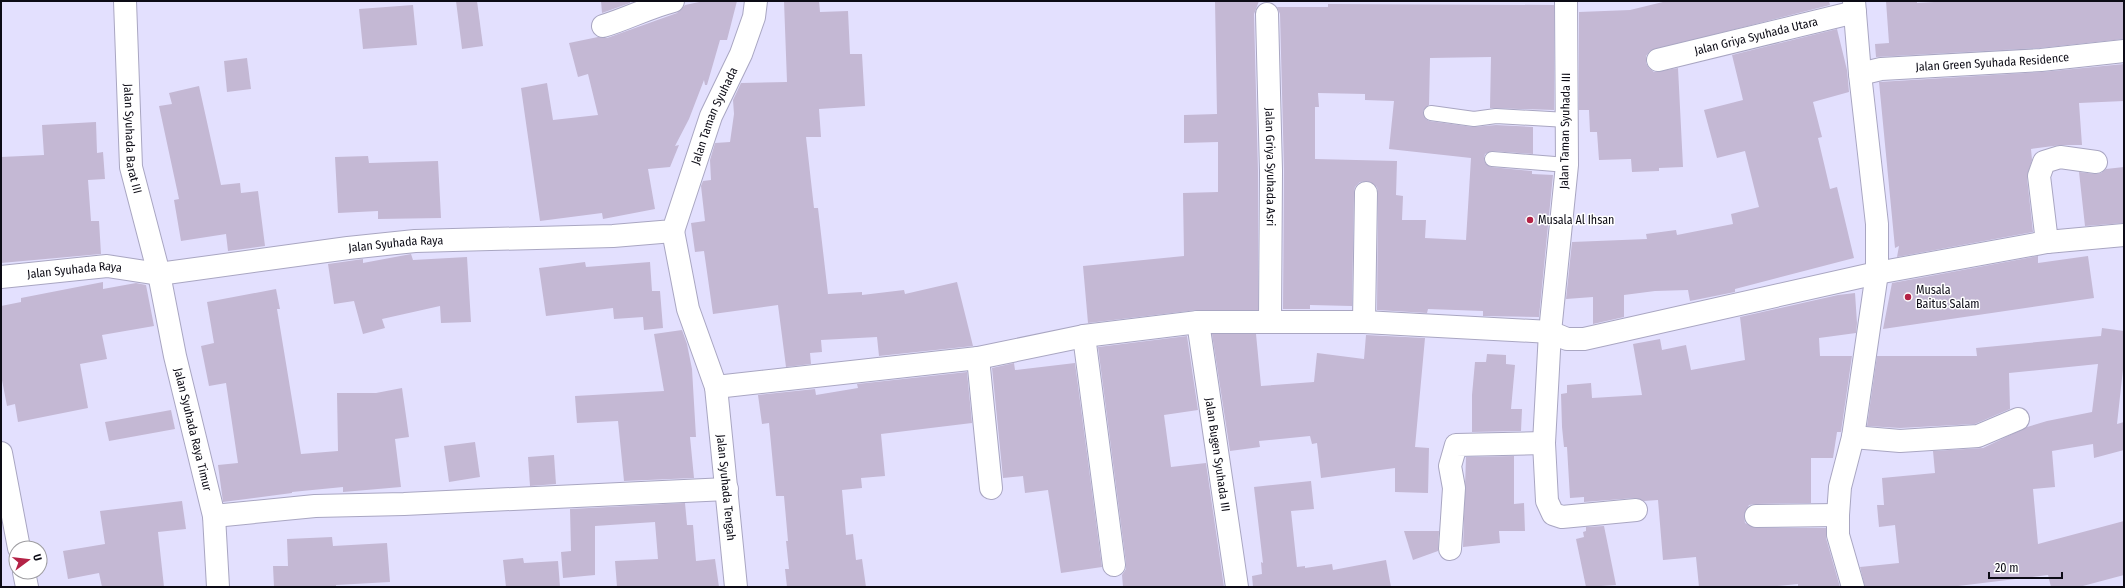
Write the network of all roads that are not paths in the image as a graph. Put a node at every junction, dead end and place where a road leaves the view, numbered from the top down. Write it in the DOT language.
graph roads {
  1 [pos="125,1"];
  2 [pos="673,1"];
  3 [pos="756,1"];
  4 [pos="1566,1"];
  5 [pos="1854,7"];
  6 [pos="1267,14"];
  7 [pos="603,26"];
  8 [pos="2124,51"];
  9 [pos="1658,60"];
  10 [pos="1860,74"];
  11 [pos="1431,113"];
  12 [pos="1567,120"];
  13 [pos="1492,159"];
  14 [pos="2096,162"];
  15 [pos="1567,165"];
  16 [pos="1366,193"];
  17 [pos="673,231"];
  18 [pos="2124,235"];
  19 [pos="2047,242"];
  20 [pos="1877,273"];
  21 [pos="159,274"];
  22 [pos="1,277"];
  23 [pos="1270,320"];
  24 [pos="1198,322"];
  25 [pos="1364,322"];
  26 [pos="1550,332"];
  27 [pos="1084,336"];
  28 [pos="978,358"];
  29 [pos="716,387"];
  30 [pos="2018,419"];
  31 [pos="1853,437"];
  32 [pos="1544,443"];
  33 [pos="1,453"];
  34 [pos="991,488"];
  35 [pos="727,489"];
  36 [pos="1636,510"];
  37 [pos="1838,515"];
  38 [pos="214,516"];
  39 [pos="1756,516"];
  40 [pos="17,540"];
  41 [pos="1450,549"];
  42 [pos="1114,565"];
  43 [pos="218,587"];
  44 [pos="736,587"];
  45 [pos="1237,587"];
  46 [pos="1853,587"];
  1 -- 21 [label="street, Jalan Syuhada Barat III"];
  2 -- 7 [label="street"];
  3 -- 17 [label="street, Jalan Taman Syuhada"];
  4 -- 12 [label="street, Jalan Taman Syuhada III"];
  5 -- 9 [label="street, Jalan Griya Syuhada Utara"];
  5 -- 10 [label="street"];
  6 -- 23 [label="street, Jalan Griya Syuhada Asri"];
  8 -- 10 [label="street, Jalan Green Syuhada Residence"];
  10 -- 20 [label="street"];
  11 -- 12 [label="lane"];
  12 -- 15 [label="street, Jalan Taman Syuhada III"];
  13 -- 15 [label="lane"];
  14 -- 19 [label="street"];
  15 -- 26 [label="street, Jalan Taman Syuhada III"];
  16 -- 25 [label="street"];
  17 -- 21 [label="street, Jalan Syuhada Raya"];
  17 -- 29 [label="street, Jalan Syuhada Tengah"];
  18 -- 19 [label="street"];
  19 -- 20 [label="street"];
  20 -- 26 [label="street"];
  20 -- 31 [label="street"];
  21 -- 22 [label="street, Jalan Syuhada Raya"];
  21 -- 38 [label="street, Jalan Syuhada Raya Timur"];
  23 -- 24 [label="street"];
  23 -- 25 [label="street"];
  24 -- 27 [label="street"];
  24 -- 45 [label="street, Jalan Bugen Syuhada III"];
  25 -- 26 [label="street"];
  26 -- 32 [label="street, Jalan Taman Syuhada III"];
  27 -- 28 [label="street"];
  27 -- 42 [label="street"];
  28 -- 29 [label="street"];
  28 -- 34 [label="street"];
  29 -- 35 [label="street, Jalan Syuhada Tengah"];
  30 -- 31 [label="street"];
  31 -- 37 [label="street"];
  32 -- 36 [label="street, Jalan Taman Syuhada III"];
  32 -- 41 [label="street"];
  33 -- 40 [label="street"];
  35 -- 38 [label="street"];
  35 -- 44 [label="street, Jalan Syuhada Tengah"];
  37 -- 39 [label="street"];
  37 -- 46 [label="street"];
  38 -- 43 [label="street, Jalan Syuhada Raya Timur"];
}
